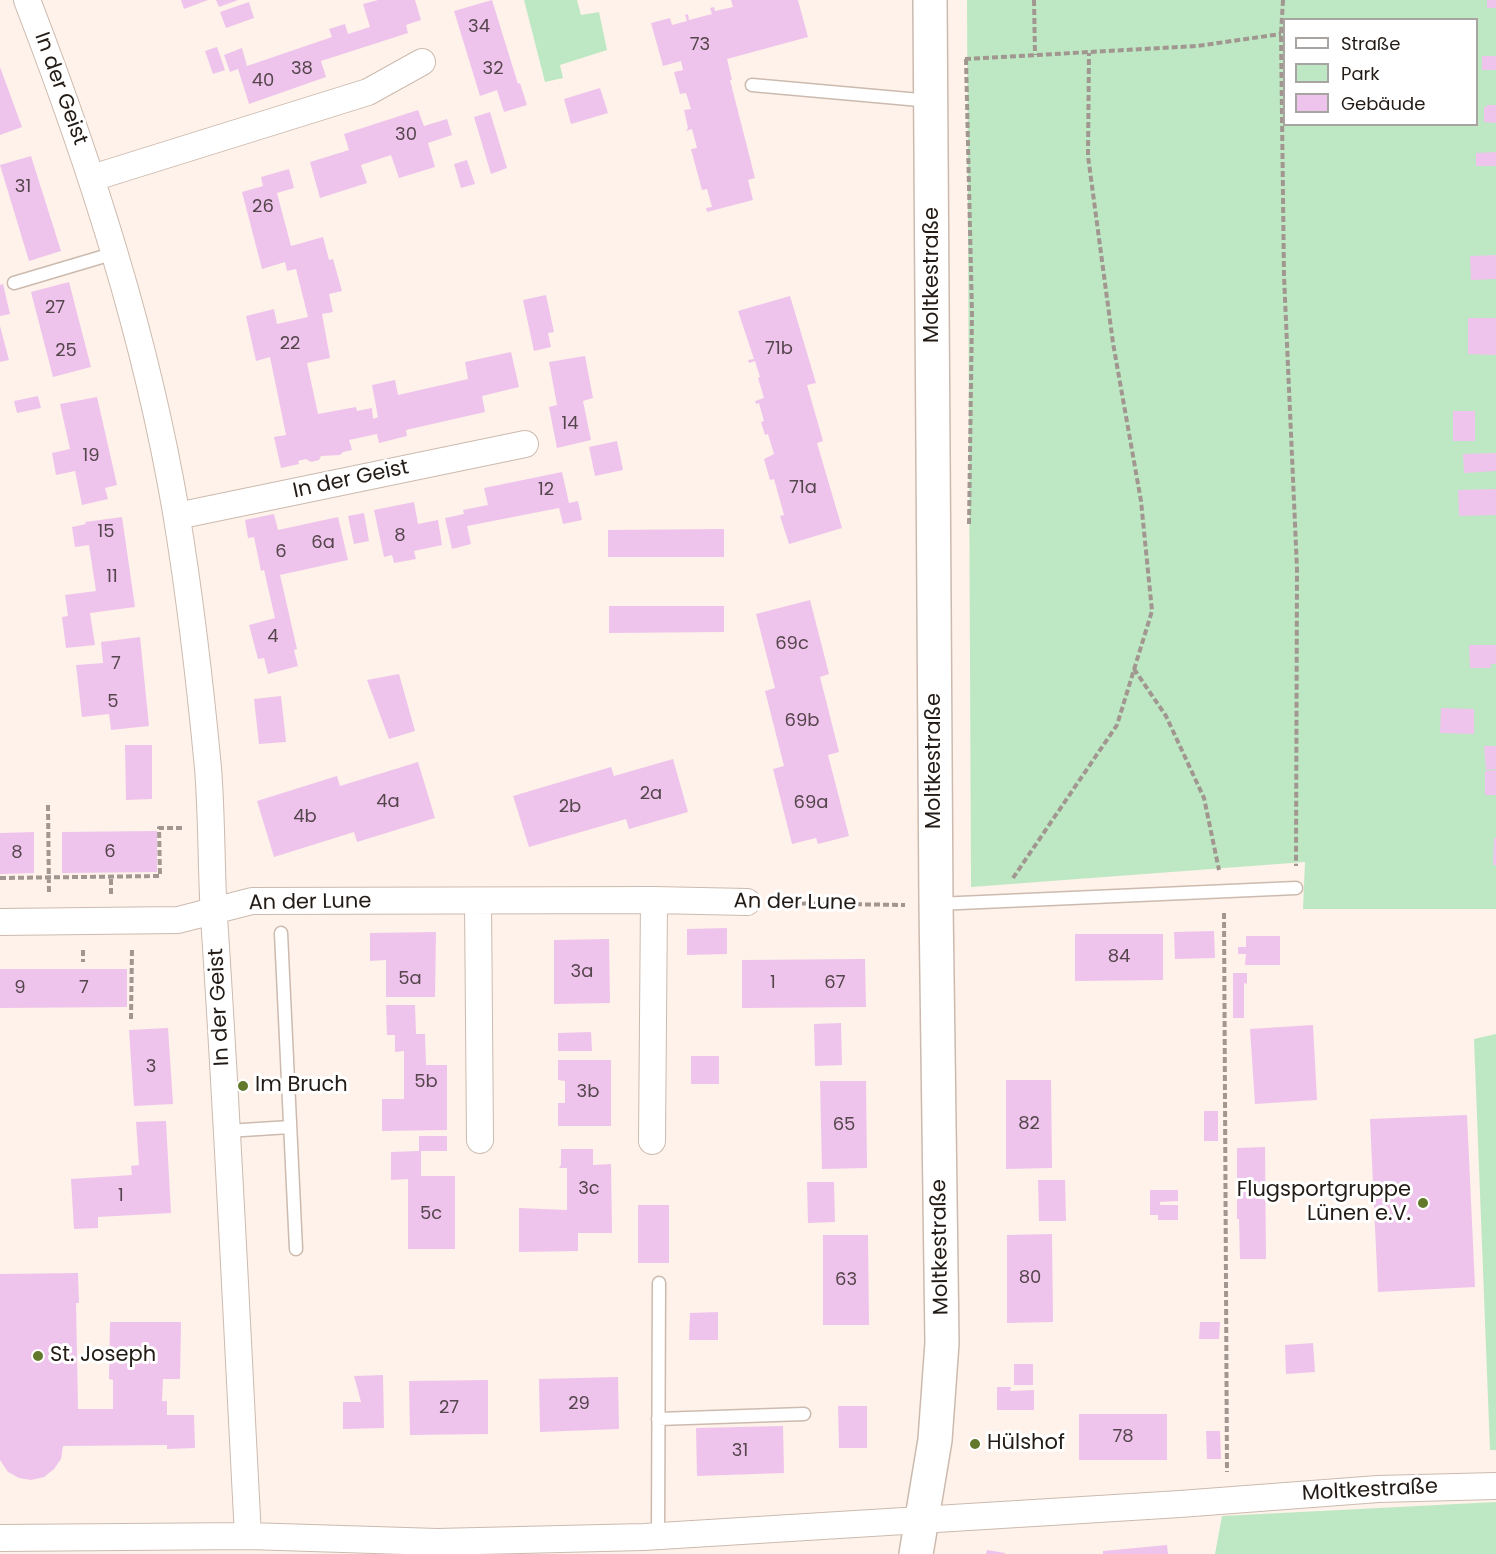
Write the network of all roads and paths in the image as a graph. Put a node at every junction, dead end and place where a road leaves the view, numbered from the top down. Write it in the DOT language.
graph roads {
  1 [pos="27,0"];
  2 [pos="930,0"];
  3 [pos="1034,0"];
  4 [pos="1283,0"];
  5 [pos="1281,34"];
  6 [pos="1089,53"];
  7 [pos="1035,55"];
  8 [pos="931,58"];
  9 [pos="422,62"];
  10 [pos="752,85"];
  11 [pos="932,102"];
  12 [pos="92,178"];
  13 [pos="115,254"];
  14 [pos="14,283"];
  15 [pos="525,444"];
  16 [pos="177,516"];
  17 [pos="1134,668"];
  18 [pos="48,805"];
  19 [pos="186,828"];
  20 [pos="111,877"];
  21 [pos="0,878"];
  22 [pos="49,878"];
  23 [pos="1296,888"];
  24 [pos="1223,891"];
  25 [pos="111,898"];
  26 [pos="50,899"];
  27 [pos="654,900"];
  28 [pos="478,901"];
  29 [pos="747,902"];
  30 [pos="997,902"];
  31 [pos="936,904"];
  32 [pos="214,911"];
  33 [pos="0,922"];
  34 [pos="281,933"];
  35 [pos="132,939"];
  36 [pos="131,1019"];
  37 [pos="290,1127"];
  38 [pos="227,1131"];
  39 [pos="480,1140"];
  40 [pos="652,1141"];
  41 [pos="296,1250"];
  42 [pos="659,1283"];
  43 [pos="804,1414"];
  44 [pos="658,1419"];
  45 [pos="1496,1486"];
  46 [pos="1227,1500"];
  47 [pos="922,1521"];
  48 [pos="248,1536"];
  49 [pos="658,1536"];
  50 [pos="0,1538"];
  51 [pos="184,1546"];
  52 [pos="483,1547"];
  53 [pos="916,1554"];
  1 -- 12 [label="street, In der Geist"];
  2 -- 8 [label="street, Moltkestraße"];
  3 -- 7 [label="path"];
  4 -- 5 [label="path"];
  5 -- 6 [label="path"];
  5 -- 23 [label="path"];
  6 -- 7 [label="path"];
  6 -- 17 [label="path"];
  7 -- 8 [label="path"];
  8 -- 11 [label="street, Moltkestraße"];
  9 -- 12 [label="street"];
  10 -- 11 [label="lane"];
  11 -- 31 [label="street, Moltkestraße"];
  12 -- 13 [label="street, In der Geist"];
  13 -- 14 [label="lane"];
  13 -- 16 [label="street, In der Geist"];
  15 -- 16 [label="street, In der Geist"];
  16 -- 32 [label="street, In der Geist"];
  17 -- 24 [label="path"];
  17 -- 30 [label="path"];
  18 -- 22 [label="path"];
  19 -- 20 [label="path"];
  20 -- 22 [label="path"];
  20 -- 25 [label="path"];
  21 -- 22 [label="path"];
  22 -- 26 [label="path"];
  23 -- 24 [label="lane"];
  24 -- 30 [label="lane"];
  24 -- 46 [label="path"];
  27 -- 28 [label="street, An der Lune"];
  27 -- 29 [label="street, An der Lune"];
  27 -- 40 [label="street"];
  28 -- 32 [label="street, An der Lune"];
  28 -- 39 [label="street"];
  29 -- 31 [label="path, An der Lune"];
  30 -- 31 [label="lane"];
  31 -- 47 [label="street, Moltkestraße"];
  32 -- 33 [label="street, An der Lune"];
  32 -- 38 [label="street, In der Geist"];
  34 -- 37 [label="lane"];
  35 -- 36 [label="path"];
  37 -- 38 [label="lane"];
  37 -- 41 [label="lane"];
  38 -- 48 [label="street, In der Geist"];
  42 -- 44 [label="lane"];
  43 -- 44 [label="lane"];
  44 -- 49 [label="lane"];
  45 -- 46 [label="street, Moltkestraße"];
  46 -- 47 [label="street, Moltkestraße"];
  47 -- 49 [label="street"];
  47 -- 53 [label="street, Moltkestraße"];
  48 -- 51 [label="street"];
  48 -- 52 [label="street"];
  49 -- 52 [label="street"];
  50 -- 51 [label="street"];
}
